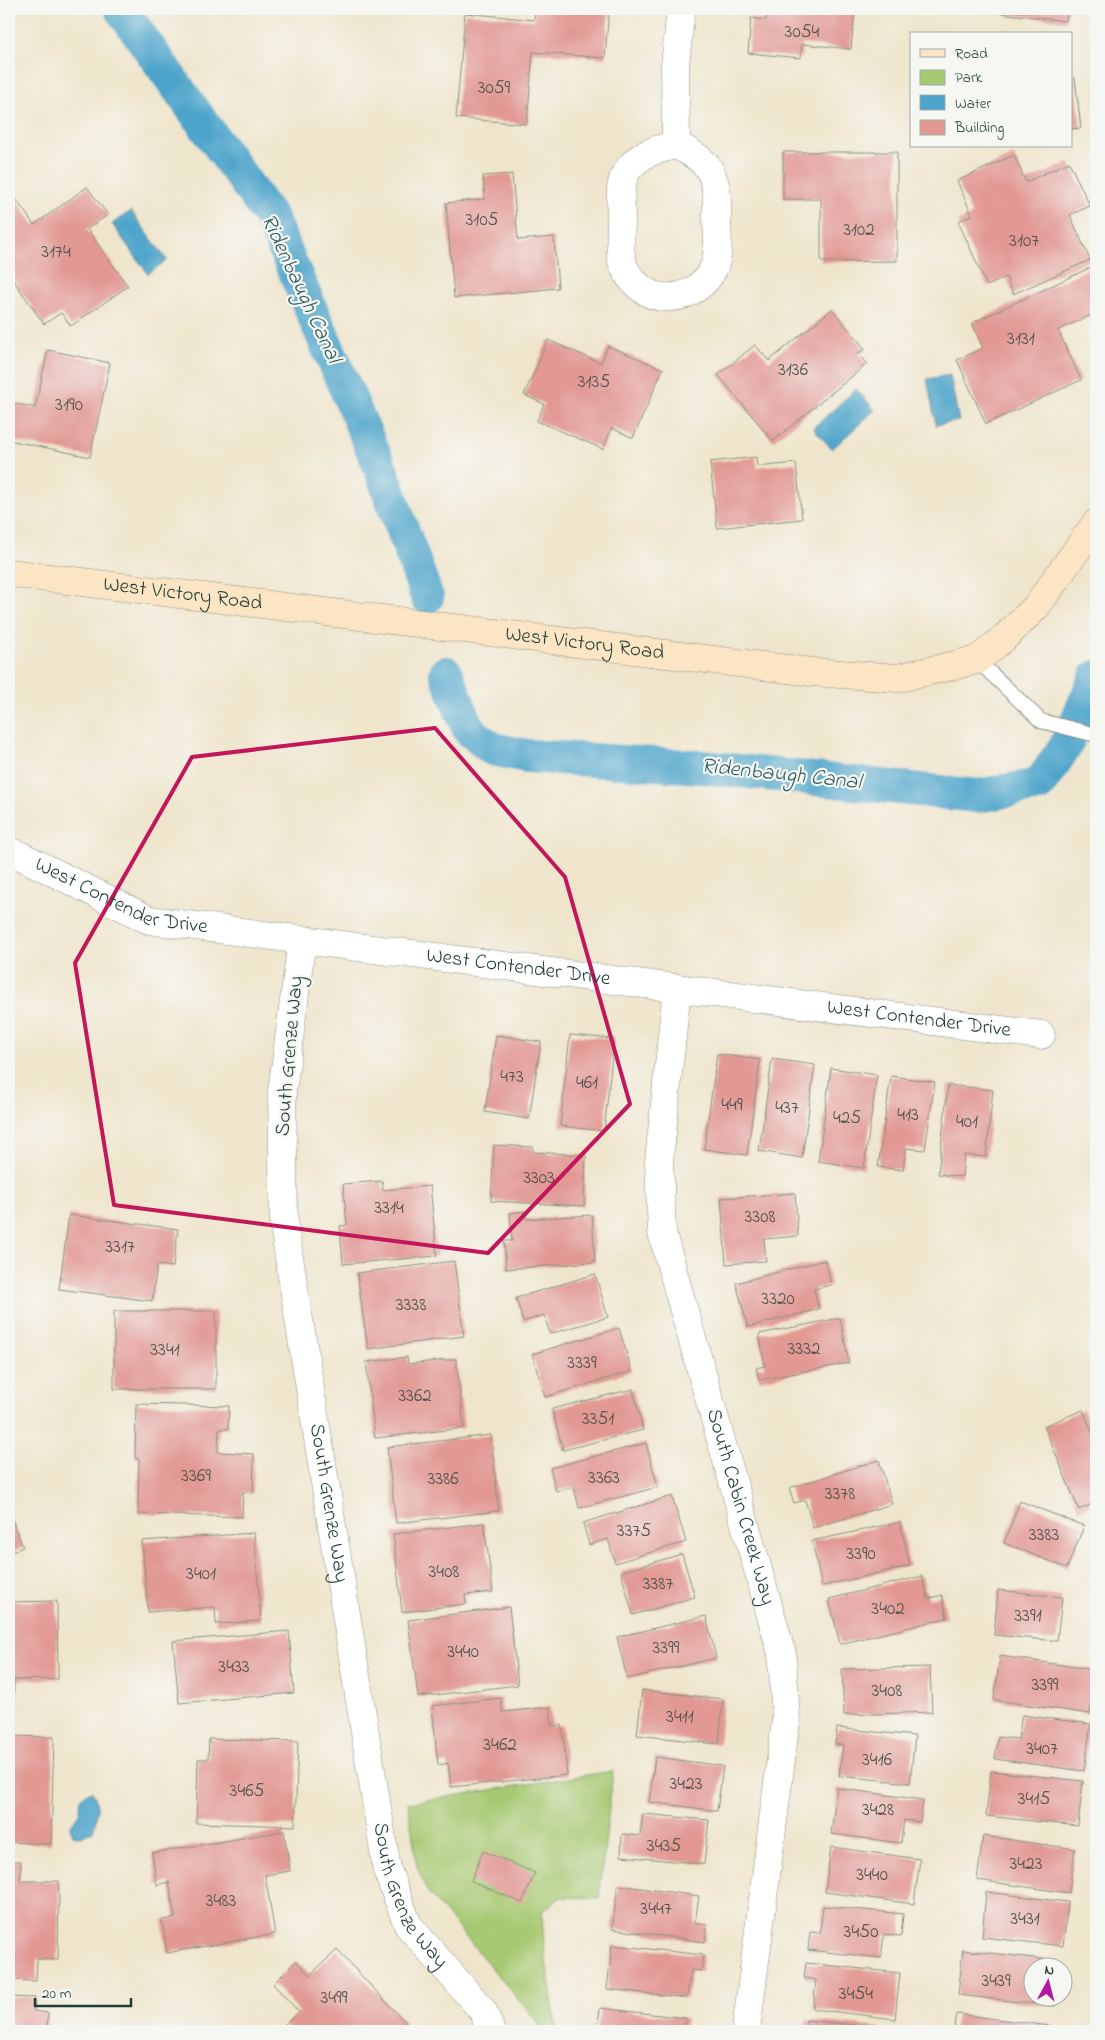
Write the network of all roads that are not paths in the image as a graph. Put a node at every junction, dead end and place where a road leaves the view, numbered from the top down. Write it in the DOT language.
graph roads {
  1 [pos="682,9"];
  2 [pos="676,145"];
  3 [pos="1096,523"];
  4 [pos="9,573"];
  5 [pos="977,660"];
  6 [pos="1096,735"];
  7 [pos="9,853"];
  8 [pos="302,940"];
  9 [pos="677,988"];
  10 [pos="1041,1035"];
  11 [pos="491,2031"];
  12 [pos="746,2031"];
  1 -- 2 [label="street"];
  2 -- 2 [label="street"];
  3 -- 5 [label="main road, West Victory Road"];
  4 -- 5 [label="main road, West Victory Road"];
  5 -- 6 [label="lane"];
  7 -- 8 [label="street, West Contender Drive"];
  8 -- 9 [label="street, West Contender Drive"];
  8 -- 11 [label="street, South Grenze Way"];
  9 -- 10 [label="street, West Contender Drive"];
  9 -- 12 [label="street, South Cabin Creek Way"];
}
